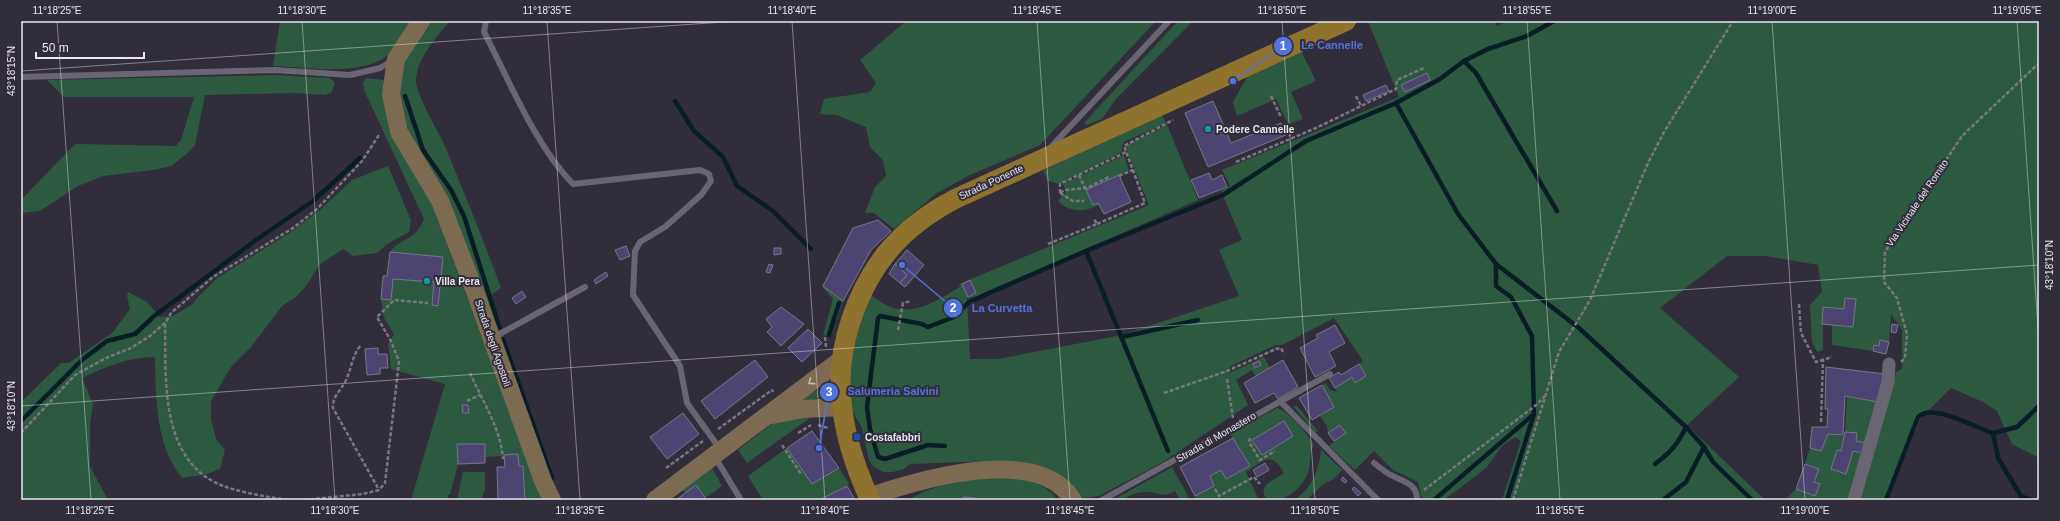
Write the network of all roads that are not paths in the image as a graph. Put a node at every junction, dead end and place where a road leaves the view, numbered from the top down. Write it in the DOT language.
graph roads {
  1 [pos="421,21"];
  2 [pos="486,21"];
  3 [pos="1169,21"];
  4 [pos="1346,21"];
  5 [pos="396,59"];
  6 [pos="21,77"];
  7 [pos="1038,160"];
  8 [pos="584,287"];
  9 [pos="491,339"];
  10 [pos="842,359"];
  11 [pos="1889,364"];
  12 [pos="1330,374"];
  13 [pos="1280,401"];
  14 [pos="842,408"];
  15 [pos="764,418"];
  16 [pos="718,453"];
  17 [pos="1374,463"];
  18 [pos="553,497"];
  19 [pos="1417,497"];
  20 [pos="869,498"];
  21 [pos="655,500"];
  22 [pos="741,500"];
  23 [pos="1072,500"];
  24 [pos="1102,500"];
  25 [pos="1378,500"];
  26 [pos="1854,500"];
  1 -- 5 [label="street, Strada degli Agostoli"];
  2 -- 16 [label="lane"];
  3 -- 7 [label="lane"];
  4 -- 7 [label="main road, Strada Ponente"];
  5 -- 6 [label="lane"];
  5 -- 9 [label="street, Strada degli Agostoli"];
  7 -- 10 [label="main road, Strada Ponente"];
  8 -- 9 [label="lane"];
  9 -- 18 [label="street, Strada degli Agostoli"];
  10 -- 14 [label="main road, Strada Ponente"];
  10 -- 15 [label="street, one-way"];
  11 -- 26 [label="street"];
  12 -- 13 [label="lane, Strada di Monastero"];
  13 -- 24 [label="lane, Strada di Monastero"];
  13 -- 25 [label="lane"];
  14 -- 15 [label="street"];
  14 -- 20 [label="main road, Strada Ponente"];
  15 -- 16 [label="street"];
  16 -- 21 [label="street"];
  16 -- 22 [label="lane"];
  17 -- 19 [label="lane"];
  20 -- 23 [label="street"];
}
